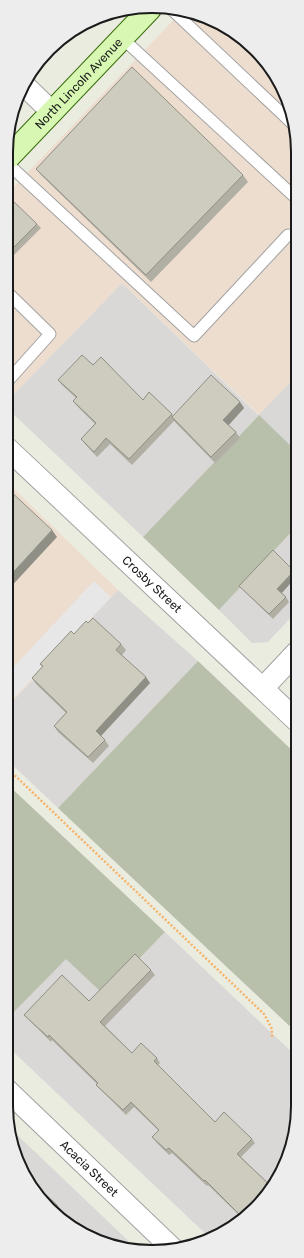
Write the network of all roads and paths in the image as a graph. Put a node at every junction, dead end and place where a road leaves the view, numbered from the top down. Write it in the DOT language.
graph roads {
  1 [pos="146,13"];
  2 [pos="178,16"];
  3 [pos="122,38"];
  4 [pos="29,89"];
  5 [pos="52,112"];
  6 [pos="286,118"];
  7 [pos="13,153"];
  8 [pos="13,169"];
  9 [pos="291,193"];
  10 [pos="288,235"];
  11 [pos="13,298"];
  12 [pos="13,375"];
  13 [pos="13,454"];
  14 [pos="291,658"];
  15 [pos="262,688"];
  16 [pos="291,715"];
  17 [pos="13,774"];
  18 [pos="272,1037"];
  19 [pos="13,1096"];
  20 [pos="168,1244"];
  1 -- 3 [label="main road, North Lincoln Avenue"];
  2 -- 6 [label="lane"];
  3 -- 5 [label="main road, North Lincoln Avenue"];
  3 -- 9 [label="lane"];
  4 -- 5 [label="street"];
  5 -- 7 [label="main road, North Lincoln Avenue"];
  8 -- 10 [label="lane"];
  11 -- 12 [label="lane"];
  13 -- 15 [label="street, Crosby Street"];
  14 -- 15 [label="street"];
  15 -- 16 [label="street, Crosby Street"];
  17 -- 18 [label="path"];
  19 -- 20 [label="street, Acacia Street"];
}
